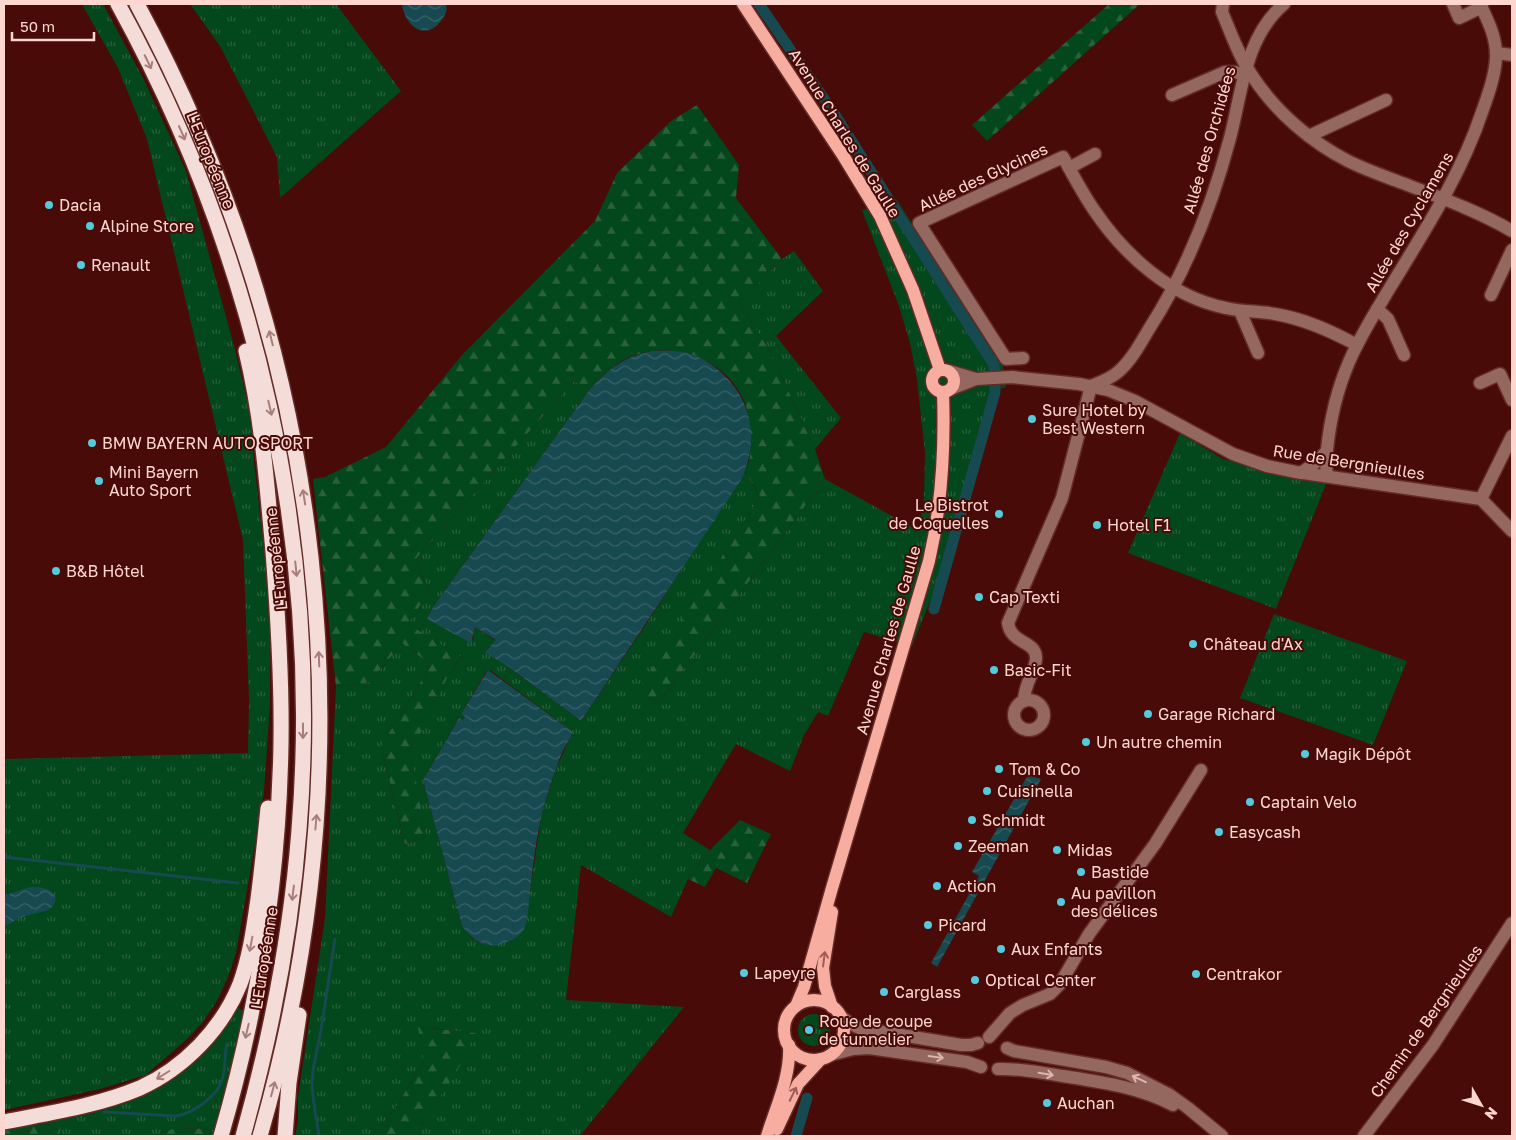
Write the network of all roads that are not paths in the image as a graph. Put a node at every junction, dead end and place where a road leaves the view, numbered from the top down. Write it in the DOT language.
graph roads {
  1 [pos="118,4"];
  2 [pos="137,4"];
  3 [pos="743,4"];
  4 [pos="1223,4"];
  5 [pos="1284,4"];
  6 [pos="1453,4"];
  7 [pos="1481,5"];
  8 [pos="1496,52"];
  9 [pos="1512,55"];
  10 [pos="1246,71"];
  11 [pos="1172,95"];
  12 [pos="1386,100"];
  13 [pos="1309,136"];
  14 [pos="1095,154"];
  15 [pos="1069,168"];
  16 [pos="201,177"];
  17 [pos="1444,199"];
  18 [pos="1512,231"];
  19 [pos="1512,250"];
  20 [pos="1173,288"];
  21 [pos="1491,296"];
  22 [pos="1377,309"];
  23 [pos="1240,310"];
  24 [pos="1357,345"];
  25 [pos="1258,353"];
  26 [pos="1404,355"];
  27 [pos="1024,358"];
  28 [pos="1124,366"];
  29 [pos="945,370"];
  30 [pos="980,379"];
  31 [pos="1480,383"];
  32 [pos="1091,386"];
  33 [pos="947,391"];
  34 [pos="1116,392"];
  35 [pos="1512,400"];
  36 [pos="1512,436"];
  37 [pos="1326,452"];
  38 [pos="1301,473"];
  39 [pos="1326,476"];
  40 [pos="1481,499"];
  41 [pos="1512,531"];
  42 [pos="280,652"];
  43 [pos="1024,701"];
  44 [pos="1201,770"];
  45 [pos="840,862"];
  46 [pos="312,870"];
  47 [pos="1512,923"];
  48 [pos="796,1006"];
  49 [pos="1017,1008"];
  50 [pos="836,1012"];
  51 [pos="984,1040"];
  52 [pos="789,1045"];
  53 [pos="1005,1045"];
  54 [pos="826,1057"];
  55 [pos="981,1067"];
  56 [pos="998,1069"];
  57 [pos="4,1122"];
  58 [pos="1208,1125"];
  59 [pos="220,1136"];
  60 [pos="243,1136"];
  61 [pos="260,1136"];
  62 [pos="284,1136"];
  63 [pos="767,1136"];
  64 [pos="774,1136"];
  65 [pos="1222,1136"];
  66 [pos="1364,1136"];
  1 -- 16 [label="highway, L'Européenne, one-way"];
  46 -- 2 [label="highway, L'Européenne, one-way"];
  3 -- 29 [label="main road, Avenue Charles de Gaulle"];
  4 -- 10 [label="street"];
  5 -- 10 [label="street, Allée des Orchidées"];
  6 -- 7 [label="street"];
  7 -- 8 [label="street, Allée des Cyclamens"];
  8 -- 9 [label="street"];
  8 -- 17 [label="street, Allée des Cyclamens"];
  10 -- 11 [label="street"];
  10 -- 13 [label="street"];
  10 -- 20 [label="street, Allée des Orchidées"];
  12 -- 13 [label="street"];
  13 -- 17 [label="street"];
  14 -- 15 [label="street"];
  15 -- 20 [label="street, Allée des Glycines"];
  15 -- 27 [label="street, Allée des Glycines"];
  16 -- 42 [label="highway"];
  16 -- 60 [label="highway, L'Européenne, one-way"];
  17 -- 18 [label="street"];
  17 -- 22 [label="street, Allée des Cyclamens"];
  19 -- 21 [label="street"];
  20 -- 23 [label="street, Allée des Glycines"];
  20 -- 28 [label="street, Allée des Orchidées"];
  22 -- 24 [label="street, Allée des Cyclamens"];
  22 -- 26 [label="street"];
  23 -- 24 [label="street, Allée des Glycines"];
  23 -- 25 [label="street"];
  24 -- 37 [label="street, Allée des Cyclamens"];
  28 -- 32 [label="street, Allée des Orchidées"];
  28 -- 34 [label="street, Allée des Orchidées"];
  29 -- 30 [label="street, Rue de Bergnieulles"];
  29 -- 33 [label="main road, Avenue Charles de Gaulle"];
  29 -- 33 [label="main road, Avenue Charles de Gaulle"];
  30 -- 32 [label="street, Rue de Bergnieulles"];
  30 -- 33 [label="street, Rue de Bergnieulles"];
  31 -- 35 [label="street"];
  32 -- 34 [label="street, Rue de Bergnieulles"];
  32 -- 43 [label="street"];
  33 -- 45 [label="main road, Avenue Charles de Gaulle"];
  34 -- 38 [label="street, Rue de Bergnieulles"];
  36 -- 40 [label="street"];
  37 -- 38 [label="street"];
  37 -- 39 [label="street, Allée des Cyclamens"];
  38 -- 39 [label="street, Rue de Bergnieulles"];
  39 -- 40 [label="street, Rue de Bergnieulles"];
  40 -- 41 [label="street"];
  42 -- 57 [label="highway, one-way"];
  42 -- 59 [label="highway, one-way"];
  44 -- 49 [label="street"];
  45 -- 48 [label="main road, Avenue Charles de Gaulle"];
  50 -- 45 [label="main road, Avenue Charles de Gaulle, one-way"];
  61 -- 46 [label="highway, L'Européenne, one-way"];
  46 -- 62 [label="highway"];
  47 -- 66 [label="street, Chemin de Bergnieulles"];
  48 -- 50 [label="main road"];
  48 -- 52 [label="main road"];
  49 -- 51 [label="street"];
  49 -- 53 [label="street"];
  50 -- 51 [label="street"];
  50 -- 54 [label="main road"];
  51 -- 53 [label="street"];
  51 -- 55 [label="street"];
  52 -- 54 [label="main road"];
  52 -- 63 [label="main road"];
  53 -- 56 [label="street"];
  58 -- 53 [label="street, one-way"];
  54 -- 55 [label="street, one-way"];
  64 -- 54 [label="main road, one-way"];
  55 -- 56 [label="street"];
  56 -- 58 [label="street, one-way"];
  58 -- 65 [label="street"];
}
